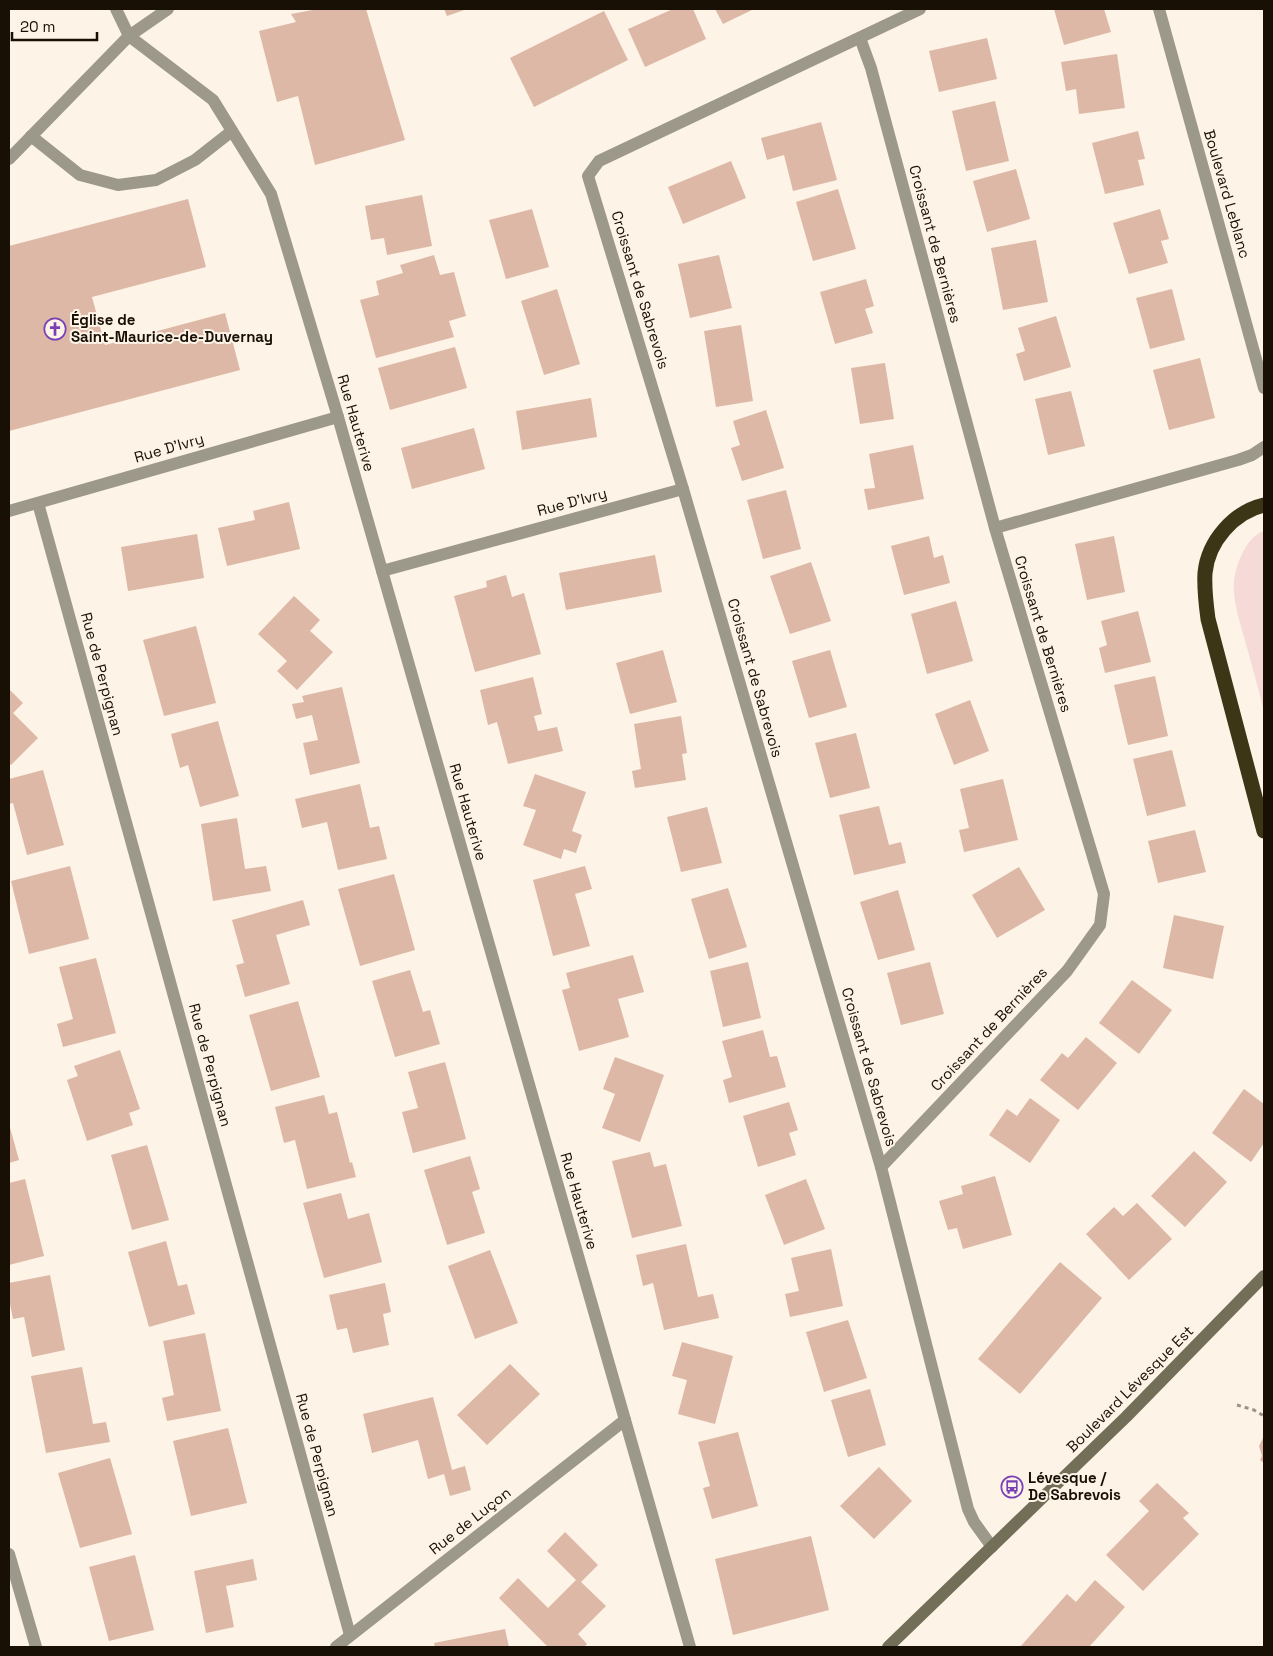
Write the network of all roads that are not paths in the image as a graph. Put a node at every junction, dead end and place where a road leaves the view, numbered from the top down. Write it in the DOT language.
graph roads {
  1 [pos="116,9"];
  2 [pos="168,9"];
  3 [pos="920,9"];
  4 [pos="1159,9"];
  5 [pos="129,36"];
  6 [pos="860,38"];
  7 [pos="232,131"];
  8 [pos="31,136"];
  9 [pos="9,159"];
  10 [pos="1264,388"];
  11 [pos="338,417"];
  12 [pos="1264,447"];
  13 [pos="683,489"];
  14 [pos="38,503"];
  15 [pos="1264,505"];
  16 [pos="9,511"];
  17 [pos="995,528"];
  18 [pos="382,571"];
  19 [pos="1264,831"];
  20 [pos="881,1167"];
  21 [pos="1264,1276"];
  22 [pos="625,1420"];
  23 [pos="992,1547"];
  24 [pos="9,1554"];
  25 [pos="350,1635"];
  26 [pos="36,1647"];
  27 [pos="336,1647"];
  28 [pos="690,1647"];
  29 [pos="888,1647"];
  1 -- 5 [label="street"];
  2 -- 5 [label="street"];
  3 -- 6 [label="street, Croissant de Sabrevois"];
  4 -- 10 [label="street, Boulevard Leblanc"];
  5 -- 7 [label="street, Rue Hauterive"];
  5 -- 8 [label="street"];
  6 -- 13 [label="street, Croissant de Sabrevois"];
  6 -- 17 [label="street, Croissant de Bernières"];
  7 -- 8 [label="street"];
  7 -- 11 [label="street, Rue Hauterive"];
  8 -- 9 [label="street"];
  11 -- 14 [label="street, Rue D'Ivry"];
  11 -- 18 [label="street, Rue Hauterive"];
  12 -- 17 [label="street"];
  13 -- 18 [label="street, Rue D'Ivry"];
  13 -- 20 [label="street, Croissant de Sabrevois"];
  14 -- 16 [label="street, Rue D'Ivry"];
  14 -- 25 [label="street, Rue de Perpignan"];
  15 -- 19 [label="highway"];
  17 -- 20 [label="street, Croissant de Bernières"];
  18 -- 22 [label="street, Rue Hauterive"];
  20 -- 23 [label="street, Croissant de Sabrevois"];
  21 -- 23 [label="street, Boulevard Lévesque Est"];
  22 -- 25 [label="street, Rue de Luçon"];
  22 -- 28 [label="street, Rue Hauterive"];
  23 -- 29 [label="street, Boulevard Lévesque Est"];
  24 -- 26 [label="street"];
  25 -- 27 [label="street, Rue de Luçon"];
}
